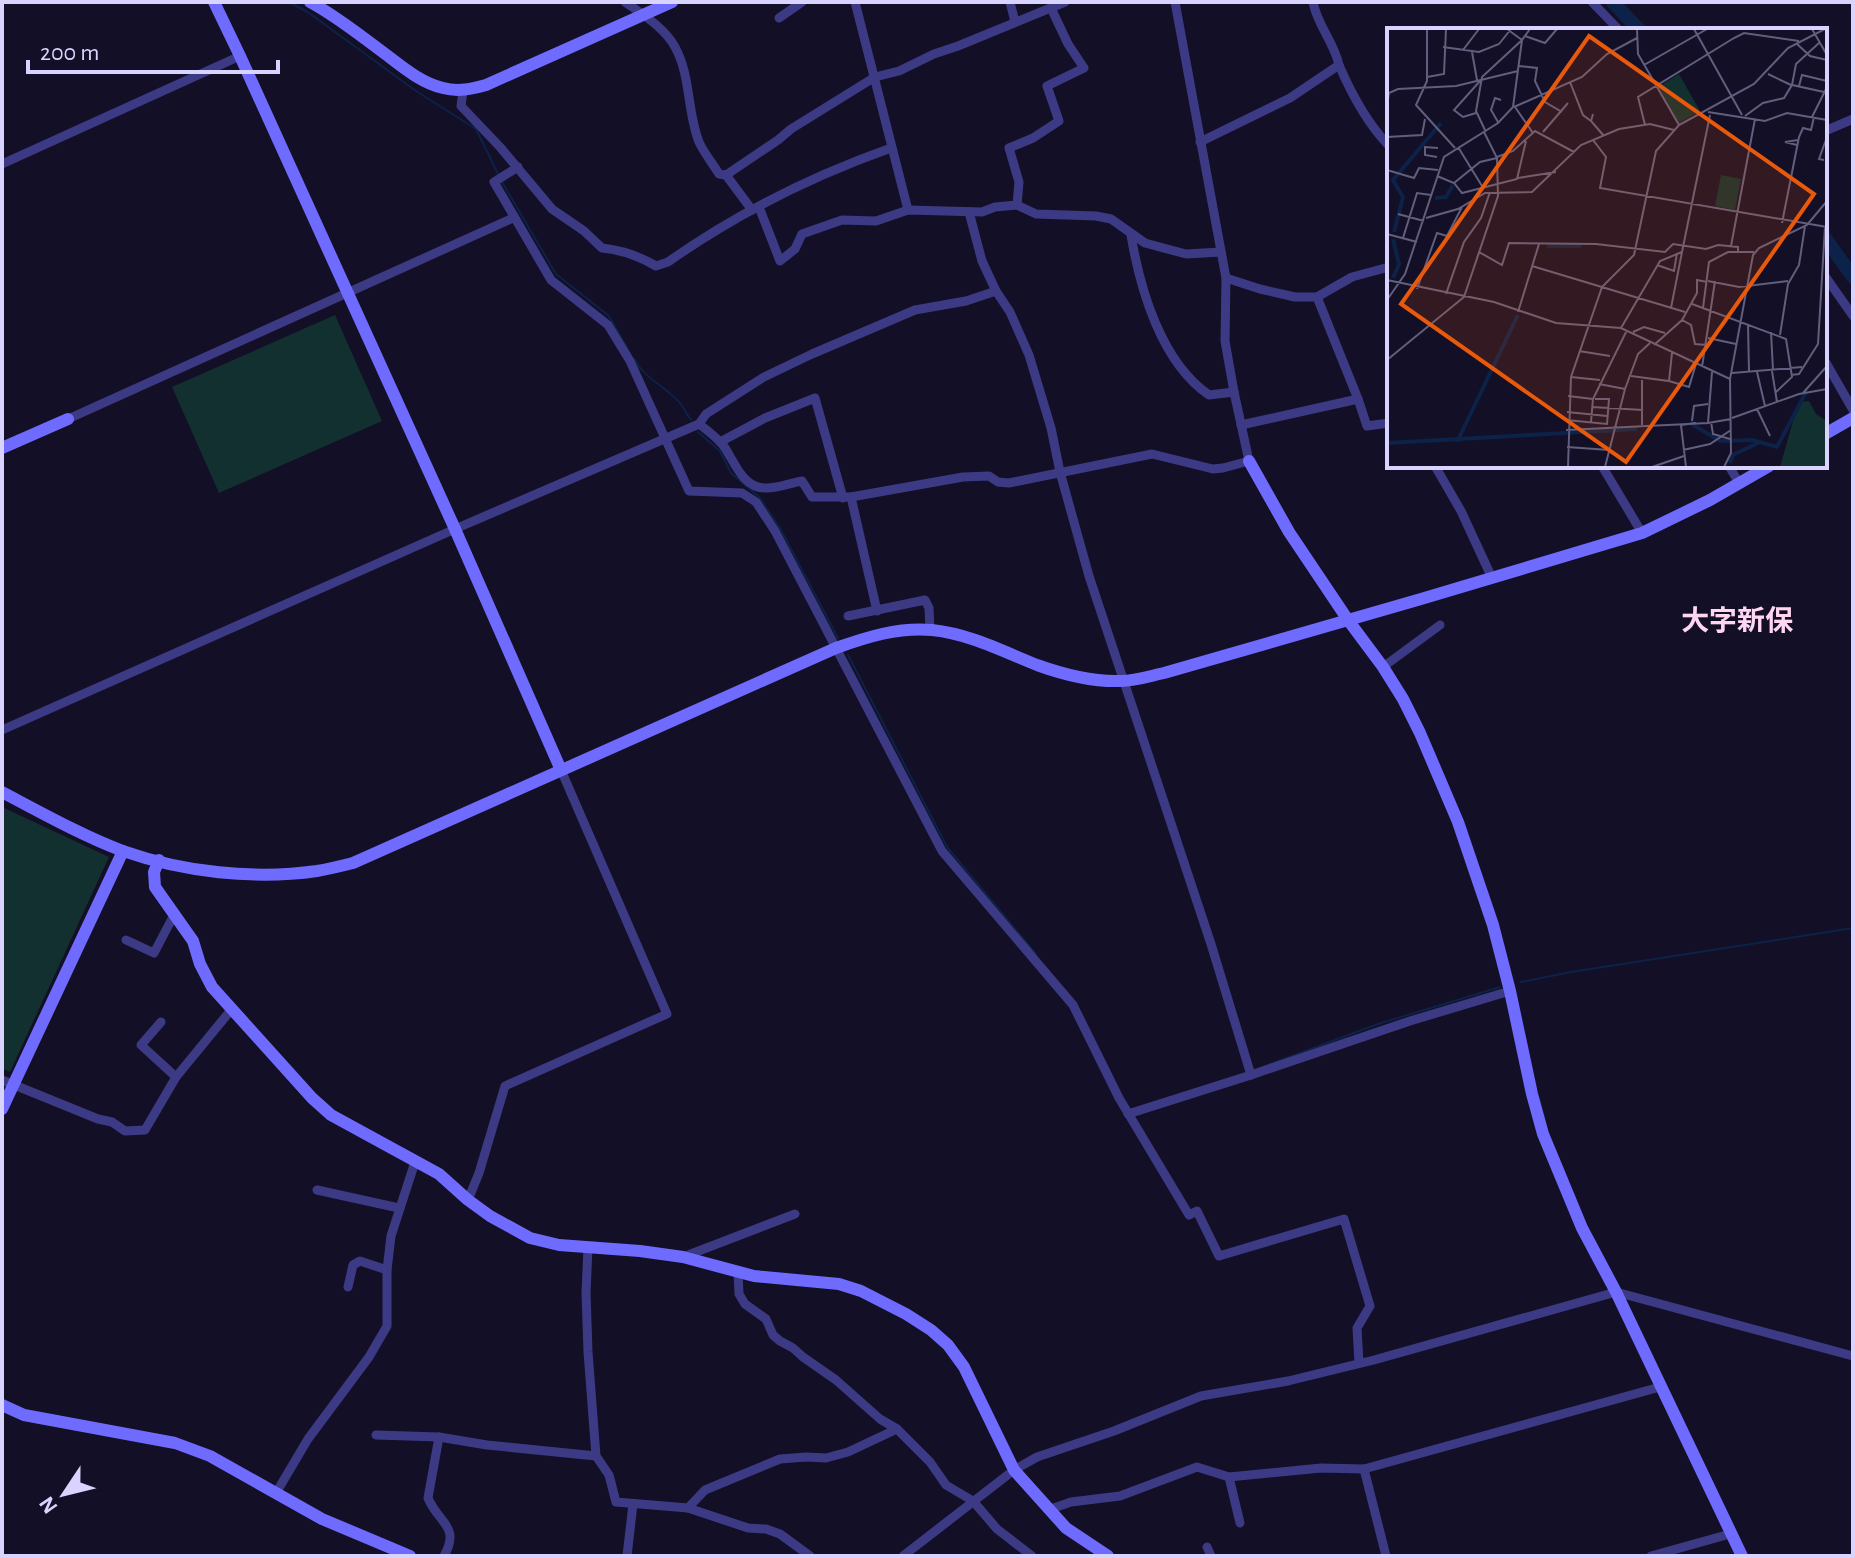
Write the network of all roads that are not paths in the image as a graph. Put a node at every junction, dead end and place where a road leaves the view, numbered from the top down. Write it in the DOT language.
graph roads {
  1 [pos="214,2"];
  2 [pos="310,2"];
  3 [pos="625,2"];
  4 [pos="672,2"];
  5 [pos="802,2"];
  6 [pos="855,2"];
  7 [pos="1010,2"];
  8 [pos="1065,2"];
  9 [pos="1175,2"];
  10 [pos="1313,2"];
  11 [pos="1592,2"];
  12 [pos="325,6"];
  13 [pos="1051,8"];
  14 [pos="644,15"];
  15 [pos="779,18"];
  16 [pos="1015,22"];
  17 [pos="1617,28"];
  18 [pos="240,56"];
  19 [pos="1339,65"];
  20 [pos="875,77"];
  21 [pos="463,91"];
  22 [pos="1853,120"];
  23 [pos="1827,130"];
  24 [pos="1200,142"];
  25 [pos="1387,143"];
  26 [pos="891,148"];
  27 [pos="2,164"];
  28 [pos="518,167"];
  29 [pos="726,175"];
  30 [pos="1017,205"];
  31 [pos="755,209"];
  32 [pos="908,210"];
  33 [pos="969,212"];
  34 [pos="513,218"];
  35 [pos="1131,235"];
  36 [pos="1221,252"];
  37 [pos="1387,268"];
  38 [pos="1226,278"];
  39 [pos="1827,279"];
  40 [pos="996,291"];
  41 [pos="347,292"];
  42 [pos="1317,297"];
  43 [pos="1853,316"];
  44 [pos="1827,364"];
  45 [pos="1234,392"];
  46 [pos="1358,399"];
  47 [pos="1853,410"];
  48 [pos="1853,418"];
  49 [pos="68,419"];
  50 [pos="1387,423"];
  51 [pos="699,424"];
  52 [pos="1241,425"];
  53 [pos="1827,433"];
  54 [pos="665,438"];
  55 [pos="720,442"];
  56 [pos="2,448"];
  57 [pos="1249,461"];
  58 [pos="1436,468"];
  59 [pos="1603,468"];
  60 [pos="1730,468"];
  61 [pos="1765,468"];
  62 [pos="1060,472"];
  63 [pos="1739,483"];
  64 [pos="847,497"];
  65 [pos="455,529"];
  66 [pos="1642,533"];
  67 [pos="1492,578"];
  68 [pos="877,611"];
  69 [pos="848,616"];
  70 [pos="1348,620"];
  71 [pos="1440,625"];
  72 [pos="930,630"];
  73 [pos="836,648"];
  74 [pos="1383,667"];
  75 [pos="1124,682"];
  76 [pos="2,730"];
  77 [pos="561,770"];
  78 [pos="2,792"];
  79 [pos="123,851"];
  80 [pos="159,860"];
  81 [pos="175,913"];
  82 [pos="126,940"];
  83 [pos="154,953"];
  84 [pos="165,959"];
  85 [pos="1510,991"];
  86 [pos="231,1010"];
  87 [pos="161,1022"];
  88 [pos="1251,1075"];
  89 [pos="176,1077"];
  90 [pos="8,1083"];
  91 [pos="2,1109"];
  92 [pos="1128,1114"];
  93 [pos="415,1162"];
  94 [pos="317,1190"];
  95 [pos="468,1200"];
  96 [pos="399,1208"];
  97 [pos="795,1214"];
  98 [pos="588,1247"];
  99 [pos="683,1257"];
  100 [pos="387,1270"];
  101 [pos="738,1272"];
  102 [pos="348,1287"];
  103 [pos="1616,1292"];
  104 [pos="1853,1356"];
  105 [pos="1359,1363"];
  106 [pos="1660,1387"];
  107 [pos="2,1405"];
  108 [pos="897,1429"];
  109 [pos="376,1435"];
  110 [pos="439,1437"];
  111 [pos="596,1456"];
  112 [pos="1364,1469"];
  113 [pos="1014,1470"];
  114 [pos="1229,1477"];
  115 [pos="276,1493"];
  116 [pos="973,1501"];
  117 [pos="633,1504"];
  118 [pos="688,1508"];
  119 [pos="1048,1510"];
  120 [pos="1240,1523"];
  121 [pos="1730,1534"];
  122 [pos="410,1556"];
  123 [pos="444,1556"];
  124 [pos="627,1556"];
  125 [pos="810,1556"];
  126 [pos="903,1556"];
  127 [pos="1032,1556"];
  128 [pos="1108,1556"];
  129 [pos="1386,1556"];
  130 [pos="1651,1556"];
  131 [pos="1742,1556"];
  1 -- 18 [label="street"];
  2 -- 12 [label="street"];
  3 -- 14 [label="street"];
  4 -- 14 [label="street"];
  5 -- 15 [label="street"];
  6 -- 20 [label="street"];
  7 -- 16 [label="street"];
  8 -- 13 [label="street"];
  9 -- 24 [label="street"];
  10 -- 19 [label="street"];
  11 -- 17 [label="street"];
  12 -- 21 [label="street"];
  13 -- 16 [label="street"];
  13 -- 30 [label="street"];
  14 -- 21 [label="street"];
  14 -- 29 [label="street"];
  16 -- 20 [label="street"];
  18 -- 27 [label="street"];
  18 -- 41 [label="street"];
  19 -- 24 [label="street"];
  19 -- 25 [label="street"];
  20 -- 26 [label="street"];
  20 -- 29 [label="street"];
  21 -- 28 [label="street"];
  22 -- 23 [label="street"];
  24 -- 36 [label="street"];
  26 -- 31 [label="street"];
  26 -- 32 [label="street"];
  28 -- 31 [label="street"];
  28 -- 34 [label="street"];
  29 -- 31 [label="street"];
  30 -- 33 [label="street"];
  30 -- 35 [label="street"];
  31 -- 32 [label="street"];
  32 -- 33 [label="street"];
  33 -- 40 [label="street"];
  34 -- 41 [label="street"];
  34 -- 54 [label="street"];
  35 -- 36 [label="street"];
  35 -- 45 [label="street"];
  36 -- 38 [label="street"];
  37 -- 42 [label="street"];
  38 -- 42 [label="street"];
  38 -- 45 [label="street"];
  39 -- 43 [label="street"];
  40 -- 51 [label="street"];
  40 -- 62 [label="street"];
  41 -- 49 [label="street"];
  41 -- 65 [label="street"];
  42 -- 46 [label="street"];
  44 -- 47 [label="street"];
  45 -- 52 [label="street"];
  46 -- 50 [label="street"];
  46 -- 52 [label="street"];
  48 -- 53 [label="street"];
  49 -- 56 [label="street"];
  51 -- 54 [label="street"];
  51 -- 55 [label="street"];
  52 -- 57 [label="street"];
  54 -- 65 [label="street"];
  54 -- 73 [label="street"];
  55 -- 64 [label="street"];
  55 -- 64 [label="street"];
  57 -- 62 [label="street"];
  57 -- 70 [label="street"];
  58 -- 67 [label="street"];
  59 -- 66 [label="street"];
  60 -- 63 [label="street"];
  61 -- 63 [label="street"];
  62 -- 64 [label="street"];
  62 -- 75 [label="street"];
  63 -- 66 [label="street"];
  64 -- 68 [label="street"];
  65 -- 76 [label="street"];
  65 -- 77 [label="street"];
  66 -- 67 [label="street"];
  67 -- 70 [label="street"];
  68 -- 69 [label="street"];
  68 -- 72 [label="street"];
  70 -- 74 [label="street"];
  70 -- 75 [label="street"];
  71 -- 74 [label="street"];
  72 -- 73 [label="street"];
  72 -- 75 [label="street"];
  73 -- 77 [label="street"];
  73 -- 92 [label="street"];
  74 -- 85 [label="street"];
  75 -- 88 [label="street"];
  77 -- 80 [label="street"];
  77 -- 95 [label="street"];
  78 -- 79 [label="street"];
  79 -- 80 [label="street"];
  79 -- 90 [label="street"];
  80 -- 81 [label="street"];
  81 -- 83 [label="street"];
  81 -- 86 [label="street"];
  82 -- 83 [label="street"];
  83 -- 84 [label="street"];
  85 -- 88 [label="street"];
  85 -- 103 [label="street"];
  86 -- 89 [label="street"];
  86 -- 93 [label="street"];
  87 -- 89 [label="street"];
  88 -- 92 [label="street"];
  89 -- 90 [label="street"];
  90 -- 91 [label="street"];
  92 -- 105 [label="street"];
  93 -- 95 [label="street"];
  93 -- 96 [label="street"];
  94 -- 96 [label="street"];
  95 -- 98 [label="street"];
  96 -- 100 [label="street"];
  97 -- 99 [label="street"];
  98 -- 99 [label="street"];
  98 -- 111 [label="street"];
  99 -- 101 [label="street"];
  100 -- 102 [label="street"];
  100 -- 115 [label="street"];
  101 -- 108 [label="street"];
  101 -- 113 [label="street"];
  103 -- 104 [label="street"];
  103 -- 105 [label="street"];
  103 -- 106 [label="street"];
  105 -- 113 [label="street"];
  106 -- 112 [label="street"];
  106 -- 121 [label="street"];
  107 -- 115 [label="street"];
  108 -- 116 [label="street"];
  108 -- 118 [label="street"];
  109 -- 110 [label="street"];
  110 -- 111 [label="street"];
  110 -- 123 [label="street"];
  111 -- 117 [label="street"];
  112 -- 114 [label="street"];
  112 -- 129 [label="street"];
  113 -- 116 [label="street"];
  113 -- 119 [label="street"];
  114 -- 119 [label="street"];
  114 -- 120 [label="street"];
  115 -- 122 [label="street"];
  116 -- 126 [label="street"];
  116 -- 127 [label="street"];
  117 -- 118 [label="street"];
  117 -- 124 [label="street"];
  118 -- 125 [label="street"];
  119 -- 128 [label="street"];
  121 -- 130 [label="street"];
  121 -- 131 [label="street"];
}
